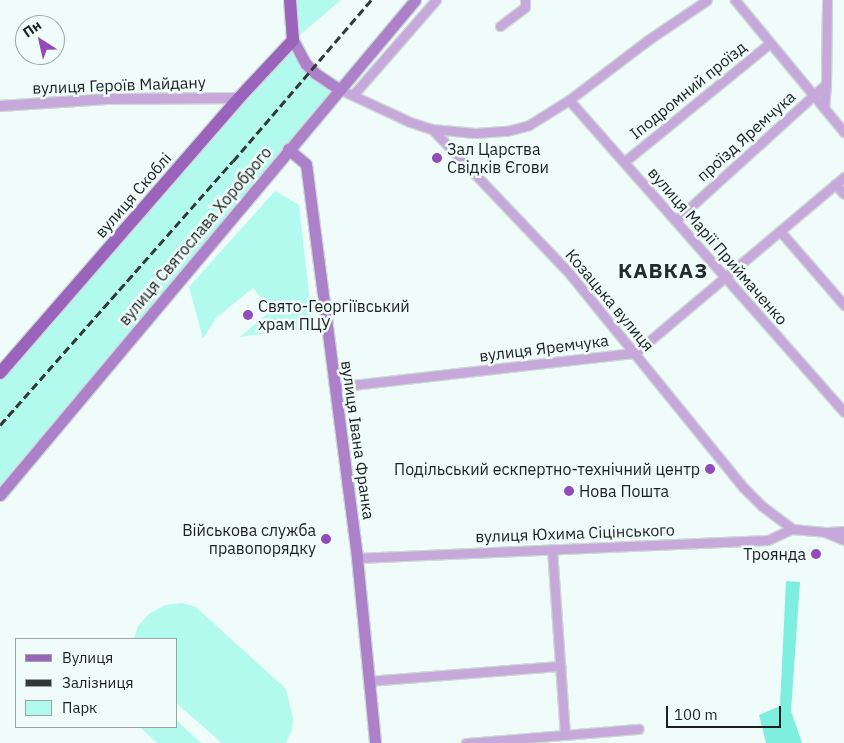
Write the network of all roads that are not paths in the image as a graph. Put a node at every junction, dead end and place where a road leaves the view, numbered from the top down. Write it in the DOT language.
graph roads {
  1 [pos="290,0"];
  2 [pos="415,0"];
  3 [pos="436,0"];
  4 [pos="525,0"];
  5 [pos="707,0"];
  6 [pos="735,0"];
  7 [pos="827,0"];
  8 [pos="500,26"];
  9 [pos="293,40"];
  10 [pos="770,43"];
  11 [pos="826,84"];
  12 [pos="339,89"];
  13 [pos="353,95"];
  14 [pos="813,95"];
  15 [pos="239,98"];
  16 [pos="569,100"];
  17 [pos="0,106"];
  18 [pos="824,108"];
  19 [pos="432,129"];
  20 [pos="844,132"];
  21 [pos="288,149"];
  22 [pos="624,162"];
  23 [pos="844,177"];
  24 [pos="835,184"];
  25 [pos="844,194"];
  26 [pos="676,220"];
  27 [pos="780,231"];
  28 [pos="726,276"];
  29 [pos="844,305"];
  30 [pos="635,353"];
  31 [pos="0,373"];
  32 [pos="335,387"];
  33 [pos="844,412"];
  34 [pos="0,495"];
  35 [pos="792,529"];
  36 [pos="844,531"];
  37 [pos="825,532"];
  38 [pos="844,540"];
  39 [pos="552,550"];
  40 [pos="358,558"];
  41 [pos="560,666"];
  42 [pos="369,681"];
  43 [pos="638,730"];
  44 [pos="566,735"];
  45 [pos="376,743"];
  46 [pos="466,743"];
  1 -- 9 [label="main road"];
  2 -- 12 [label="main road, вулиця Святослава Хороброго"];
  3 -- 13 [label="street"];
  4 -- 8 [label="street"];
  5 -- 16 [label="street"];
  6 -- 10 [label="street"];
  7 -- 11 [label="street"];
  9 -- 12 [label="main road"];
  9 -- 15 [label="main road, вулиця Скоблі"];
  10 -- 14 [label="street"];
  10 -- 22 [label="street, Іподромний проїзд"];
  11 -- 14 [label="street, проїзд Яремчука"];
  11 -- 18 [label="street"];
  12 -- 13 [label="street, Козацька вулиця"];
  12 -- 21 [label="main road, вулиця Святослава Хороброго"];
  13 -- 19 [label="street, Козацька вулиця"];
  14 -- 18 [label="street"];
  14 -- 26 [label="street, проїзд Яремчука"];
  15 -- 17 [label="street, вулиця Героїв Майдану"];
  15 -- 31 [label="main road, вулиця Скоблі"];
  16 -- 19 [label="street"];
  16 -- 22 [label="street, вулиця Марії Приймаченко"];
  18 -- 20 [label="street"];
  19 -- 30 [label="street, Козацька вулиця"];
  21 -- 32 [label="main road, вулиця Івана Франка"];
  21 -- 34 [label="main road, вулиця Святослава Хороброго"];
  22 -- 26 [label="street, вулиця Марії Приймаченко"];
  23 -- 24 [label="street"];
  24 -- 25 [label="street"];
  24 -- 27 [label="street"];
  26 -- 28 [label="street, вулиця Марії Приймаченко"];
  27 -- 28 [label="street"];
  27 -- 29 [label="street"];
  28 -- 30 [label="street"];
  28 -- 33 [label="street, вулиця Марії Приймаченко"];
  30 -- 32 [label="street, вулиця Яремчука"];
  30 -- 35 [label="street, Козацька вулиця"];
  32 -- 40 [label="main road, вулиця Івана Франка"];
  35 -- 37 [label="street"];
  35 -- 39 [label="street, вулиця Юхима Сіцінського"];
  36 -- 37 [label="street"];
  37 -- 38 [label="street"];
  39 -- 40 [label="street, вулиця Юхима Сіцінського"];
  39 -- 41 [label="street"];
  40 -- 42 [label="main road, вулиця Івана Франка"];
  41 -- 42 [label="street"];
  41 -- 44 [label="street"];
  42 -- 45 [label="main road, вулиця Івана Франка"];
  43 -- 44 [label="street"];
  44 -- 46 [label="street"];
}
